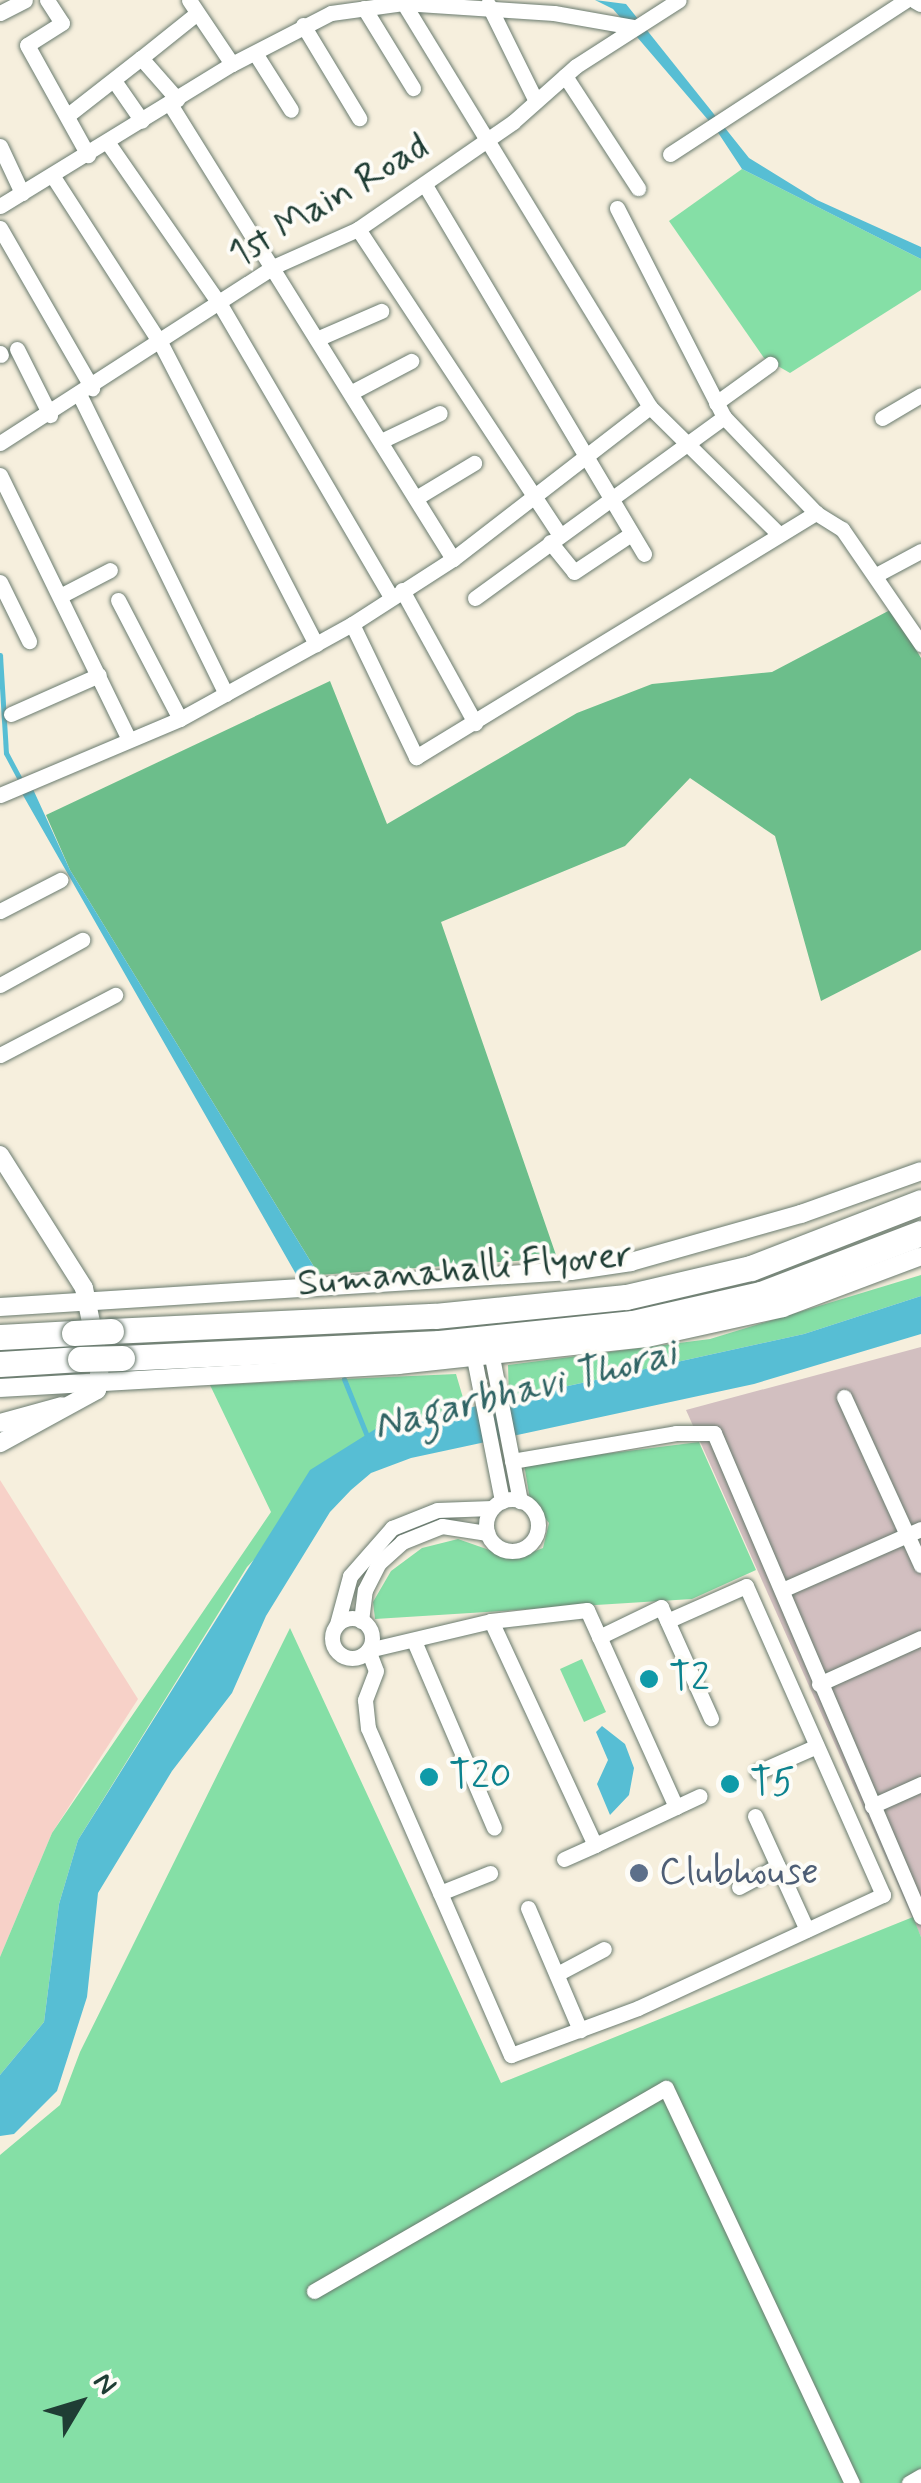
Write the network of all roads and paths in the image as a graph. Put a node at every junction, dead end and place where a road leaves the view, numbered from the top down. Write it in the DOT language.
graph roads {
  1 [pos="26,0"];
  2 [pos="47,0"];
  3 [pos="679,0"];
  4 [pos="906,0"];
  5 [pos="402,2"];
  6 [pos="488,4"];
  7 [pos="328,6"];
  8 [pos="193,7"];
  9 [pos="364,8"];
  10 [pos="0,13"];
  11 [pos="303,25"];
  12 [pos="633,27"];
  13 [pos="255,53"];
  14 [pos="141,58"];
  15 [pos="232,64"];
  16 [pos="565,76"];
  17 [pos="115,82"];
  18 [pos="413,88"];
  19 [pos="536,101"];
  20 [pos="173,102"];
  21 [pos="291,110"];
  22 [pos="68,115"];
  23 [pos="359,118"];
  24 [pos="142,121"];
  25 [pos="485,142"];
  26 [pos="108,143"];
  27 [pos="0,146"];
  28 [pos="670,154"];
  29 [pos="88,155"];
  30 [pos="52,175"];
  31 [pos="425,185"];
  32 [pos="638,188"];
  33 [pos="22,193"];
  34 [pos="0,206"];
  35 [pos="617,208"];
  36 [pos="0,228"];
  37 [pos="358,229"];
  38 [pos="275,266"];
  39 [pos="220,306"];
  40 [pos="381,311"];
  41 [pos="319,338"];
  42 [pos="161,344"];
  43 [pos="6,352"];
  44 [pos="411,362"];
  45 [pos="770,364"];
  46 [pos="85,391"];
  47 [pos="352,392"];
  48 [pos="921,394"];
  49 [pos="650,407"];
  50 [pos="720,410"];
  51 [pos="440,412"];
  52 [pos="50,414"];
  53 [pos="882,418"];
  54 [pos="381,441"];
  55 [pos="0,443"];
  56 [pos="686,444"];
  57 [pos="584,461"];
  58 [pos="474,463"];
  59 [pos="0,475"];
  60 [pos="536,496"];
  61 [pos="416,498"];
  62 [pos="610,501"];
  63 [pos="816,513"];
  64 [pos="631,534"];
  65 [pos="779,534"];
  66 [pos="555,538"];
  67 [pos="921,552"];
  68 [pos="644,554"];
  69 [pos="453,559"];
  70 [pos="110,570"];
  71 [pos="876,575"];
  72 [pos="0,582"];
  73 [pos="397,594"];
  74 [pos="62,595"];
  75 [pos="475,598"];
  76 [pos="118,600"];
  77 [pos="352,624"];
  78 [pos="28,642"];
  79 [pos="316,644"];
  80 [pos="921,644"];
  81 [pos="99,675"];
  82 [pos="226,694"];
  83 [pos="11,714"];
  84 [pos="180,719"];
  85 [pos="475,723"];
  86 [pos="128,738"];
  87 [pos="0,796"];
  88 [pos="60,880"];
  89 [pos="0,911"];
  90 [pos="82,940"];
  91 [pos="0,985"];
  92 [pos="115,995"];
  93 [pos="0,1055"];
  94 [pos="0,1155"];
  95 [pos="921,1171"];
  96 [pos="921,1202"];
  97 [pos="921,1233"];
  98 [pos="921,1256"];
  99 [pos="87,1300"];
  100 [pos="0,1307"];
  101 [pos="0,1336"];
  102 [pos="0,1364"];
  103 [pos="485,1364"];
  104 [pos="100,1383"];
  105 [pos="0,1388"];
  106 [pos="844,1397"];
  107 [pos="76,1403"];
  108 [pos="0,1423"];
  109 [pos="0,1444"];
  110 [pos="511,1458"];
  111 [pos="520,1501"];
  112 [pos="497,1504"];
  113 [pos="487,1532"];
  114 [pos="914,1532"];
  115 [pos="921,1565"];
  116 [pos="782,1590"];
  117 [pos="491,1621"];
  118 [pos="667,1621"];
  119 [pos="336,1624"];
  120 [pos="366,1626"];
  121 [pos="599,1637"];
  122 [pos="921,1638"];
  123 [pos="414,1642"];
  124 [pos="368,1650"];
  125 [pos="819,1684"];
  126 [pos="711,1718"];
  127 [pos="834,1719"];
  128 [pos="813,1738"];
  129 [pos="758,1772"];
  130 [pos="921,1784"];
  131 [pos="700,1796"];
  132 [pos="872,1806"];
  133 [pos="676,1807"];
  134 [pos="755,1816"];
  135 [pos="494,1828"];
  136 [pos="596,1845"];
  137 [pos="564,1860"];
  138 [pos="778,1866"];
  139 [pos="490,1873"];
  140 [pos="739,1886"];
  141 [pos="440,1894"];
  142 [pos="528,1908"];
  143 [pos="921,1917"];
  144 [pos="807,1930"];
  145 [pos="604,1949"];
  146 [pos="557,1974"];
  147 [pos="580,2030"];
  148 [pos="314,2291"];
  149 [pos="921,2476"];
  150 [pos="852,2483"];
  151 [pos="910,2483"];
  1 -- 10 [label="street"];
  2 -- 22 [label="street"];
  3 -- 12 [label="street, 1st Main Road"];
  4 -- 28 [label="street"];
  5 -- 6 [label="street"];
  5 -- 9 [label="street"];
  5 -- 25 [label="street"];
  6 -- 12 [label="street"];
  6 -- 19 [label="street"];
  7 -- 9 [label="street"];
  7 -- 11 [label="street"];
  8 -- 14 [label="street"];
  8 -- 15 [label="street"];
  9 -- 18 [label="street"];
  11 -- 13 [label="street"];
  11 -- 23 [label="street"];
  12 -- 16 [label="street, 1st Main Road"];
  13 -- 15 [label="street"];
  13 -- 21 [label="street"];
  14 -- 17 [label="street"];
  14 -- 20 [label="street"];
  15 -- 20 [label="street"];
  16 -- 19 [label="street, 1st Main Road"];
  16 -- 32 [label="street"];
  17 -- 22 [label="street"];
  17 -- 24 [label="street"];
  19 -- 25 [label="street, 1st Main Road"];
  20 -- 24 [label="street"];
  20 -- 38 [label="street"];
  22 -- 29 [label="street"];
  24 -- 26 [label="street"];
  25 -- 31 [label="street, 1st Main Road"];
  25 -- 49 [label="street"];
  26 -- 29 [label="street"];
  26 -- 39 [label="street"];
  27 -- 33 [label="street"];
  29 -- 30 [label="street"];
  30 -- 33 [label="street"];
  30 -- 42 [label="street"];
  31 -- 37 [label="street, 1st Main Road"];
  31 -- 57 [label="street"];
  33 -- 34 [label="street"];
  35 -- 50 [label="street"];
  36 -- 46 [label="street"];
  37 -- 38 [label="street, 1st Main Road"];
  37 -- 60 [label="street"];
  38 -- 39 [label="street, 1st Main Road"];
  38 -- 41 [label="street"];
  39 -- 42 [label="street, 1st Main Road"];
  39 -- 73 [label="street"];
  40 -- 41 [label="street"];
  41 -- 47 [label="street"];
  42 -- 46 [label="street, 1st Main Road"];
  42 -- 79 [label="street"];
  43 -- 52 [label="street"];
  44 -- 47 [label="street"];
  45 -- 50 [label="street"];
  46 -- 52 [label="street, 1st Main Road"];
  46 -- 82 [label="street"];
  47 -- 54 [label="street"];
  48 -- 53 [label="street"];
  49 -- 56 [label="street"];
  49 -- 57 [label="street"];
  50 -- 56 [label="street"];
  50 -- 63 [label="street"];
  51 -- 54 [label="street"];
  52 -- 55 [label="street, 1st Main Road"];
  54 -- 61 [label="street"];
  56 -- 62 [label="street"];
  56 -- 65 [label="street"];
  57 -- 60 [label="street"];
  57 -- 62 [label="street"];
  58 -- 61 [label="street"];
  59 -- 74 [label="street"];
  60 -- 66 [label="street"];
  60 -- 69 [label="street"];
  61 -- 69 [label="street"];
  62 -- 64 [label="street"];
  62 -- 66 [label="street"];
  63 -- 65 [label="street"];
  63 -- 71 [label="street"];
  64 -- 66 [label="street"];
  64 -- 68 [label="street"];
  65 -- 85 [label="street"];
  66 -- 75 [label="street"];
  67 -- 71 [label="street"];
  69 -- 73 [label="street"];
  70 -- 74 [label="street"];
  71 -- 80 [label="street"];
  72 -- 78 [label="street"];
  73 -- 77 [label="street"];
  73 -- 85 [label="street"];
  74 -- 81 [label="street"];
  76 -- 84 [label="street"];
  77 -- 79 [label="street"];
  77 -- 85 [label="street"];
  79 -- 82 [label="street"];
  81 -- 83 [label="street"];
  81 -- 86 [label="street"];
  82 -- 84 [label="street"];
  84 -- 86 [label="street"];
  86 -- 87 [label="street"];
  88 -- 89 [label="street"];
  90 -- 91 [label="street"];
  92 -- 93 [label="street"];
  94 -- 99 [label="street"];
  95 -- 99 [label="street"];
  96 -- 101 [label="highway, Sumanahalli Flyover, bridge"];
  97 -- 102 [label="highway, Sumanahalli Flyover, bridge"];
  98 -- 103 [label="street"];
  99 -- 100 [label="street"];
  99 -- 104 [label="street"];
  103 -- 104 [label="street"];
  103 -- 110 [label="street"];
  103 -- 112 [label="street"];
  104 -- 105 [label="street"];
  104 -- 107 [label="street"];
  106 -- 114 [label="street"];
  107 -- 108 [label="street"];
  107 -- 109 [label="street"];
  110 -- 111 [label="street"];
  110 -- 116 [label="street"];
  111 -- 112 [label="street"];
  111 -- 113 [label="street"];
  112 -- 113 [label="street"];
  112 -- 119 [label="street"];
  113 -- 120 [label="street"];
  114 -- 115 [label="street"];
  114 -- 116 [label="street"];
  116 -- 125 [label="street"];
  117 -- 121 [label="street"];
  117 -- 123 [label="street"];
  117 -- 136 [label="street"];
  118 -- 121 [label="street"];
  118 -- 126 [label="street"];
  118 -- 128 [label="street"];
  119 -- 120 [label="street"];
  119 -- 124 [label="street"];
  120 -- 123 [label="street"];
  120 -- 124 [label="street"];
  121 -- 133 [label="street"];
  122 -- 125 [label="street"];
  123 -- 124 [label="street"];
  123 -- 135 [label="street"];
  124 -- 141 [label="street"];
  125 -- 127 [label="street"];
  127 -- 128 [label="street"];
  127 -- 132 [label="street"];
  128 -- 129 [label="street"];
  128 -- 144 [label="street"];
  130 -- 132 [label="street"];
  131 -- 133 [label="street"];
  132 -- 143 [label="street"];
  133 -- 136 [label="street"];
  134 -- 138 [label="street"];
  136 -- 137 [label="street"];
  138 -- 140 [label="street"];
  138 -- 144 [label="street"];
  139 -- 141 [label="street"];
  141 -- 147 [label="street"];
  142 -- 146 [label="street"];
  144 -- 147 [label="street"];
  145 -- 146 [label="street"];
  146 -- 147 [label="street"];
  148 -- 150 [label="street"];
  149 -- 151 [label="street"];
}
